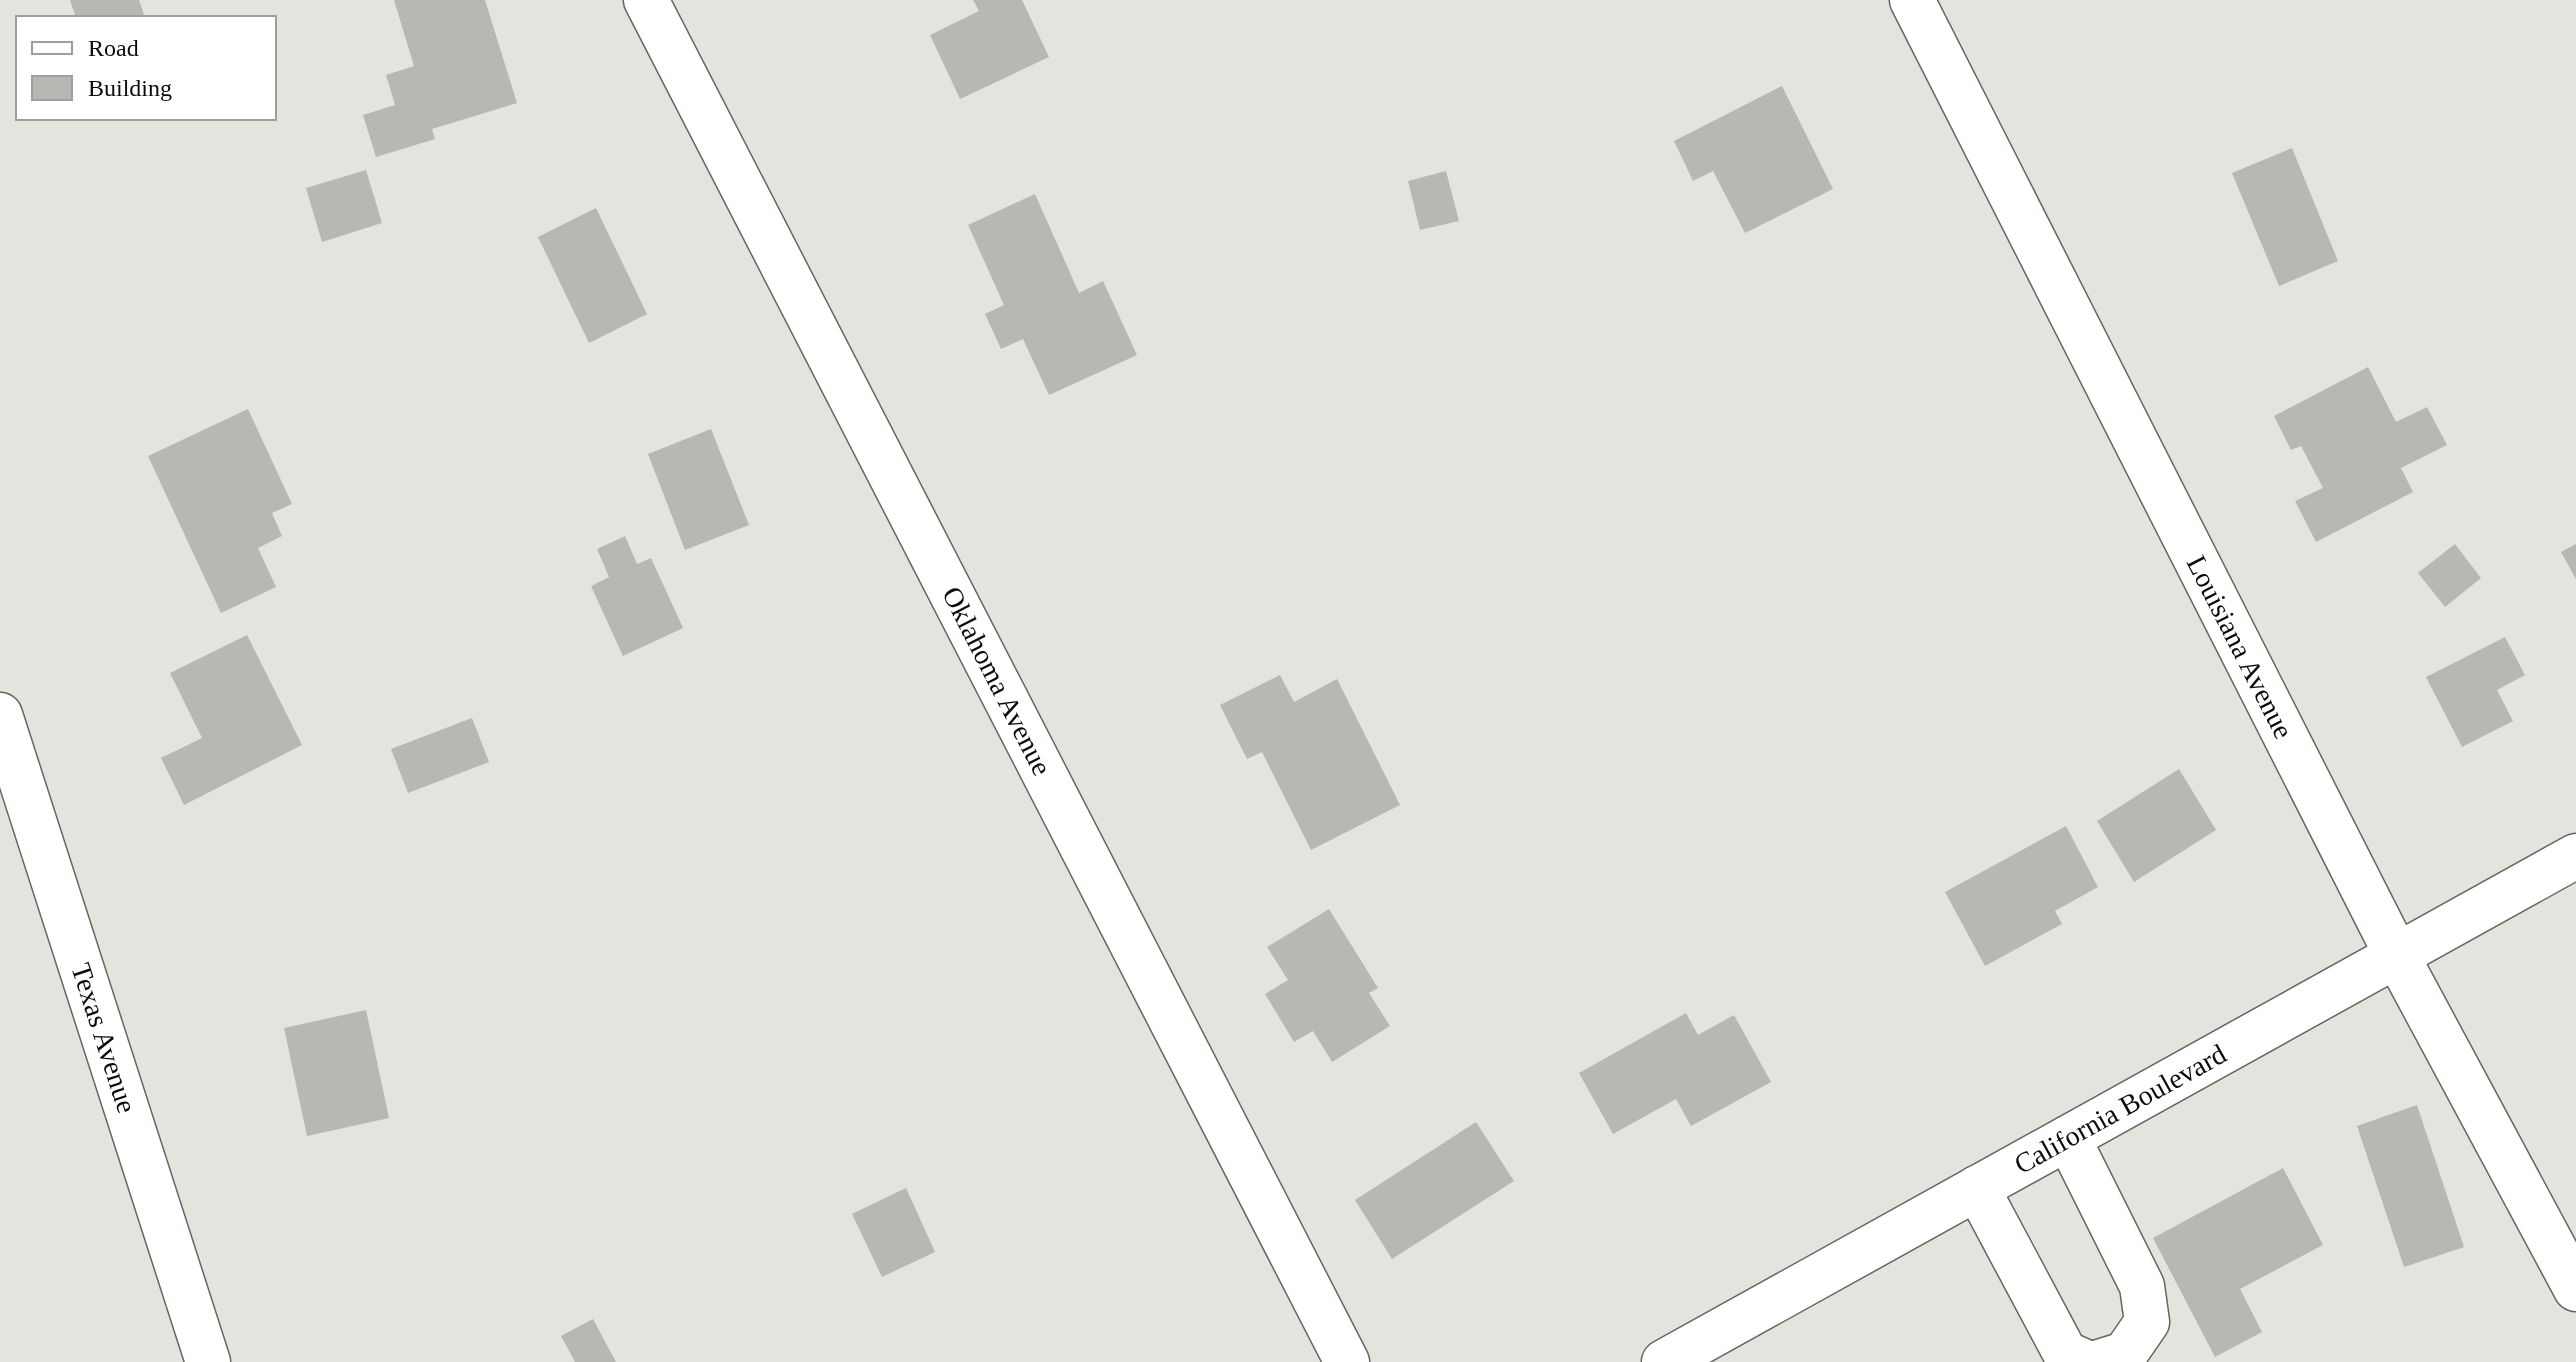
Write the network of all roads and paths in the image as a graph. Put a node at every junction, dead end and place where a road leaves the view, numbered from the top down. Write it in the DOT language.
graph roads {
  1 [pos="646,0"];
  2 [pos="1912,0"];
  3 [pos="0,715"];
  4 [pos="2576,856"];
  5 [pos="2397,956"];
  6 [pos="2068,1138"];
  7 [pos="1977,1188"];
  8 [pos="2576,1289"];
  9 [pos="208,1362"];
  10 [pos="1347,1362"];
  11 [pos="1664,1362"];
  12 [pos="2085,1362"];
  13 [pos="2099,1362"];
  1 -- 10 [label="street, Oklahoma Avenue"];
  2 -- 5 [label="street, Louisiana Avenue"];
  3 -- 9 [label="street, Texas Avenue"];
  4 -- 5 [label="street, California Boulevard"];
  5 -- 6 [label="street, California Boulevard"];
  5 -- 8 [label="street, Louisiana Avenue"];
  6 -- 7 [label="street, California Boulevard"];
  6 -- 13 [label="street"];
  7 -- 11 [label="street, California Boulevard"];
  7 -- 12 [label="street"];
}
